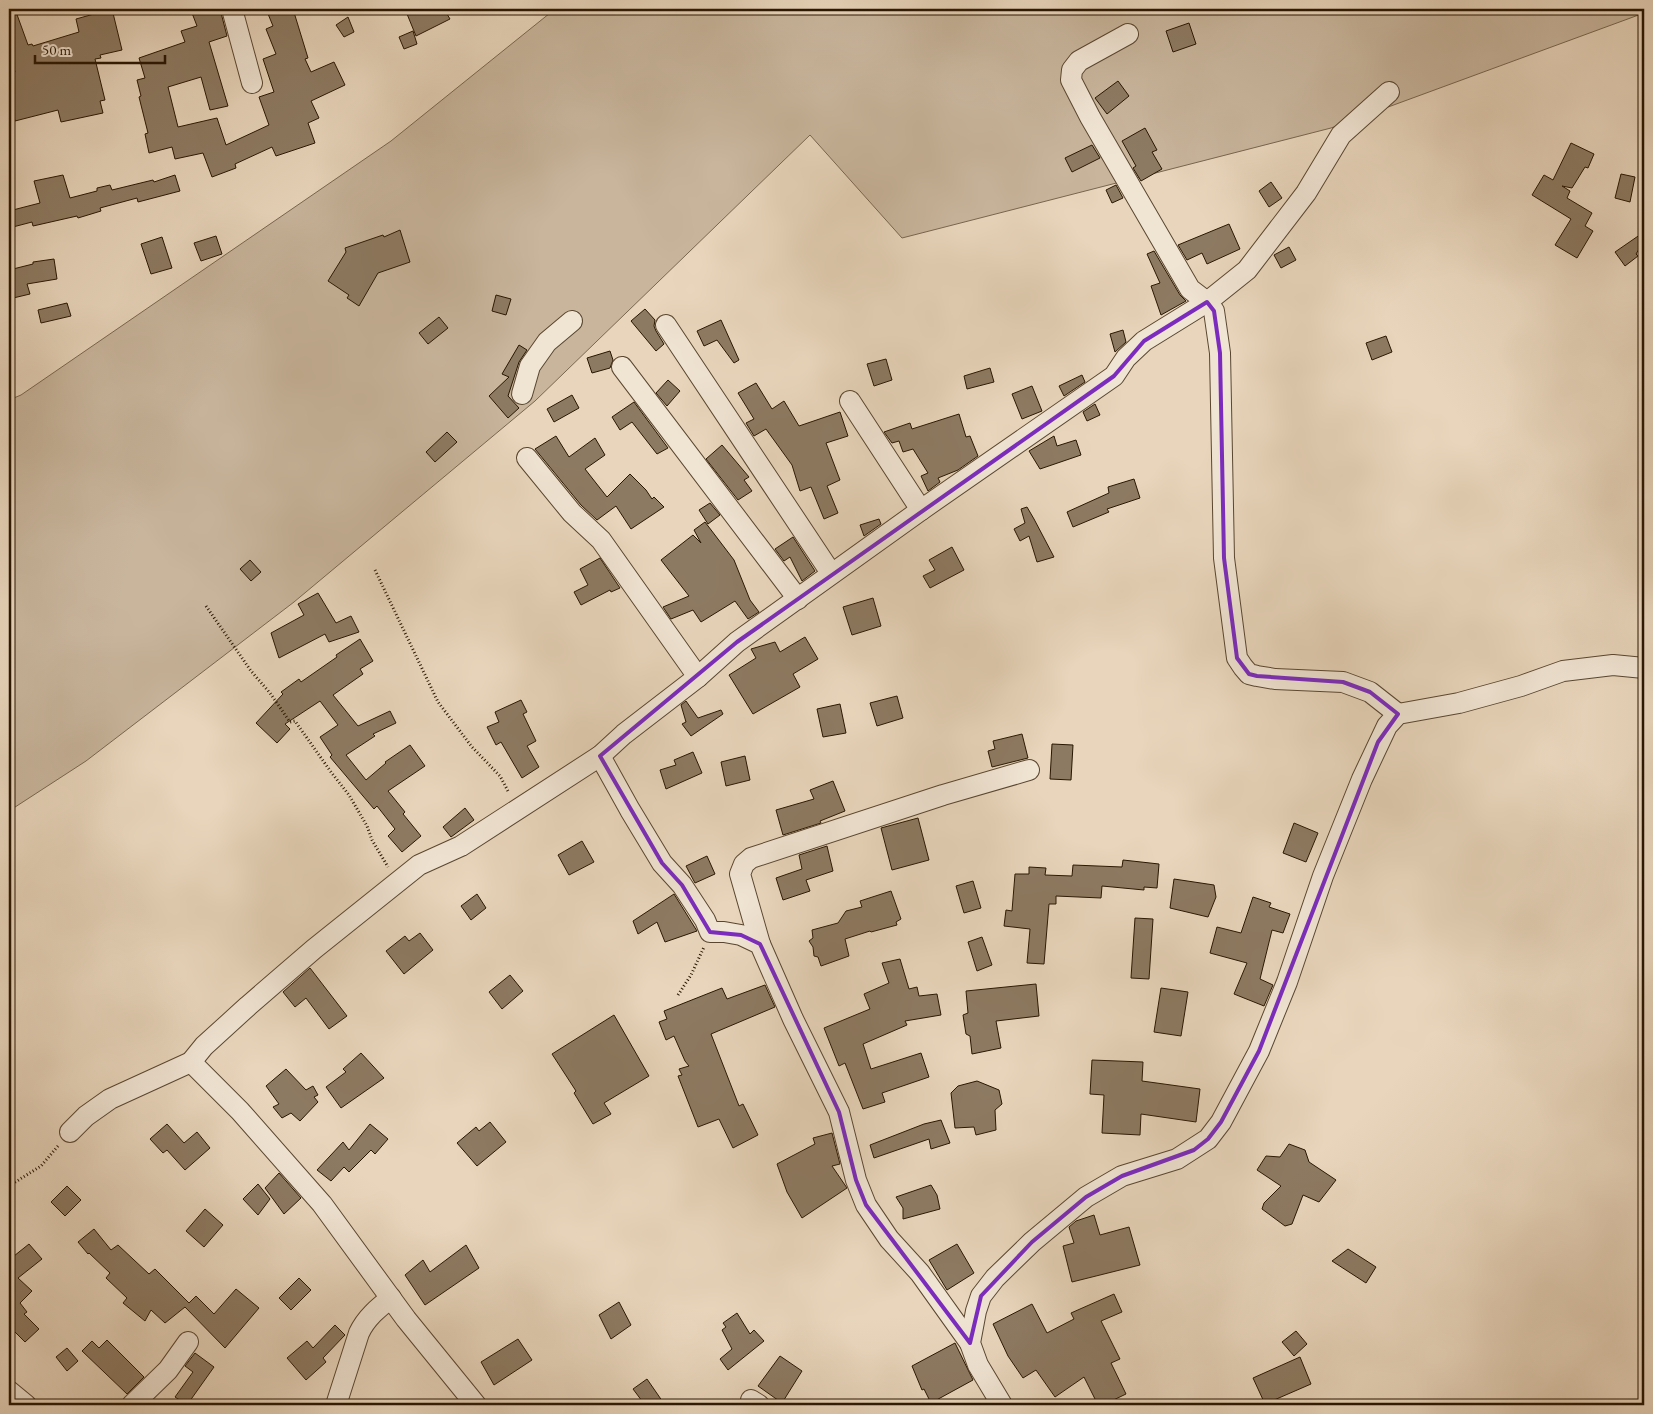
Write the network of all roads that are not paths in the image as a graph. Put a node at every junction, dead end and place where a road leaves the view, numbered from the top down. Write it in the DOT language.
graph roads {
  1 [pos="232,9"];
  2 [pos="1128,34"];
  3 [pos="252,83"];
  4 [pos="1388,92"];
  5 [pos="1207,302"];
  6 [pos="572,321"];
  7 [pos="666,325"];
  8 [pos="622,367"];
  9 [pos="522,394"];
  10 [pos="850,401"];
  11 [pos="527,458"];
  12 [pos="921,510"];
  13 [pos="831,573"];
  14 [pos="798,599"];
  15 [pos="1644,668"];
  16 [pos="698,677"];
  17 [pos="1398,714"];
  18 [pos="600,756"];
  19 [pos="1029,770"];
  20 [pos="760,944"];
  21 [pos="191,1062"];
  22 [pos="70,1132"];
  23 [pos="391,1298"];
  24 [pos="188,1342"];
  25 [pos="970,1343"];
  26 [pos="9,1391"];
  27 [pos="26,1405"];
  28 [pos="132,1405"];
  29 [pos="336,1405"];
  30 [pos="476,1405"];
  31 [pos="1002,1405"];
  1 -- 3 [label="street"];
  2 -- 5 [label="street"];
  4 -- 5 [label="street"];
  5 -- 12 [label="street"];
  5 -- 17 [label="street"];
  6 -- 9 [label="street"];
  7 -- 13 [label="street"];
  8 -- 14 [label="street"];
  10 -- 12 [label="street"];
  11 -- 16 [label="street"];
  12 -- 13 [label="street"];
  13 -- 14 [label="street"];
  14 -- 16 [label="street"];
  15 -- 17 [label="street"];
  16 -- 18 [label="street"];
  17 -- 25 [label="street"];
  18 -- 20 [label="street"];
  18 -- 21 [label="street"];
  19 -- 20 [label="street"];
  20 -- 25 [label="street"];
  21 -- 22 [label="street"];
  21 -- 23 [label="street"];
  23 -- 29 [label="street"];
  23 -- 30 [label="street"];
  24 -- 28 [label="street"];
  25 -- 31 [label="street"];
  26 -- 27 [label="street"];
}
